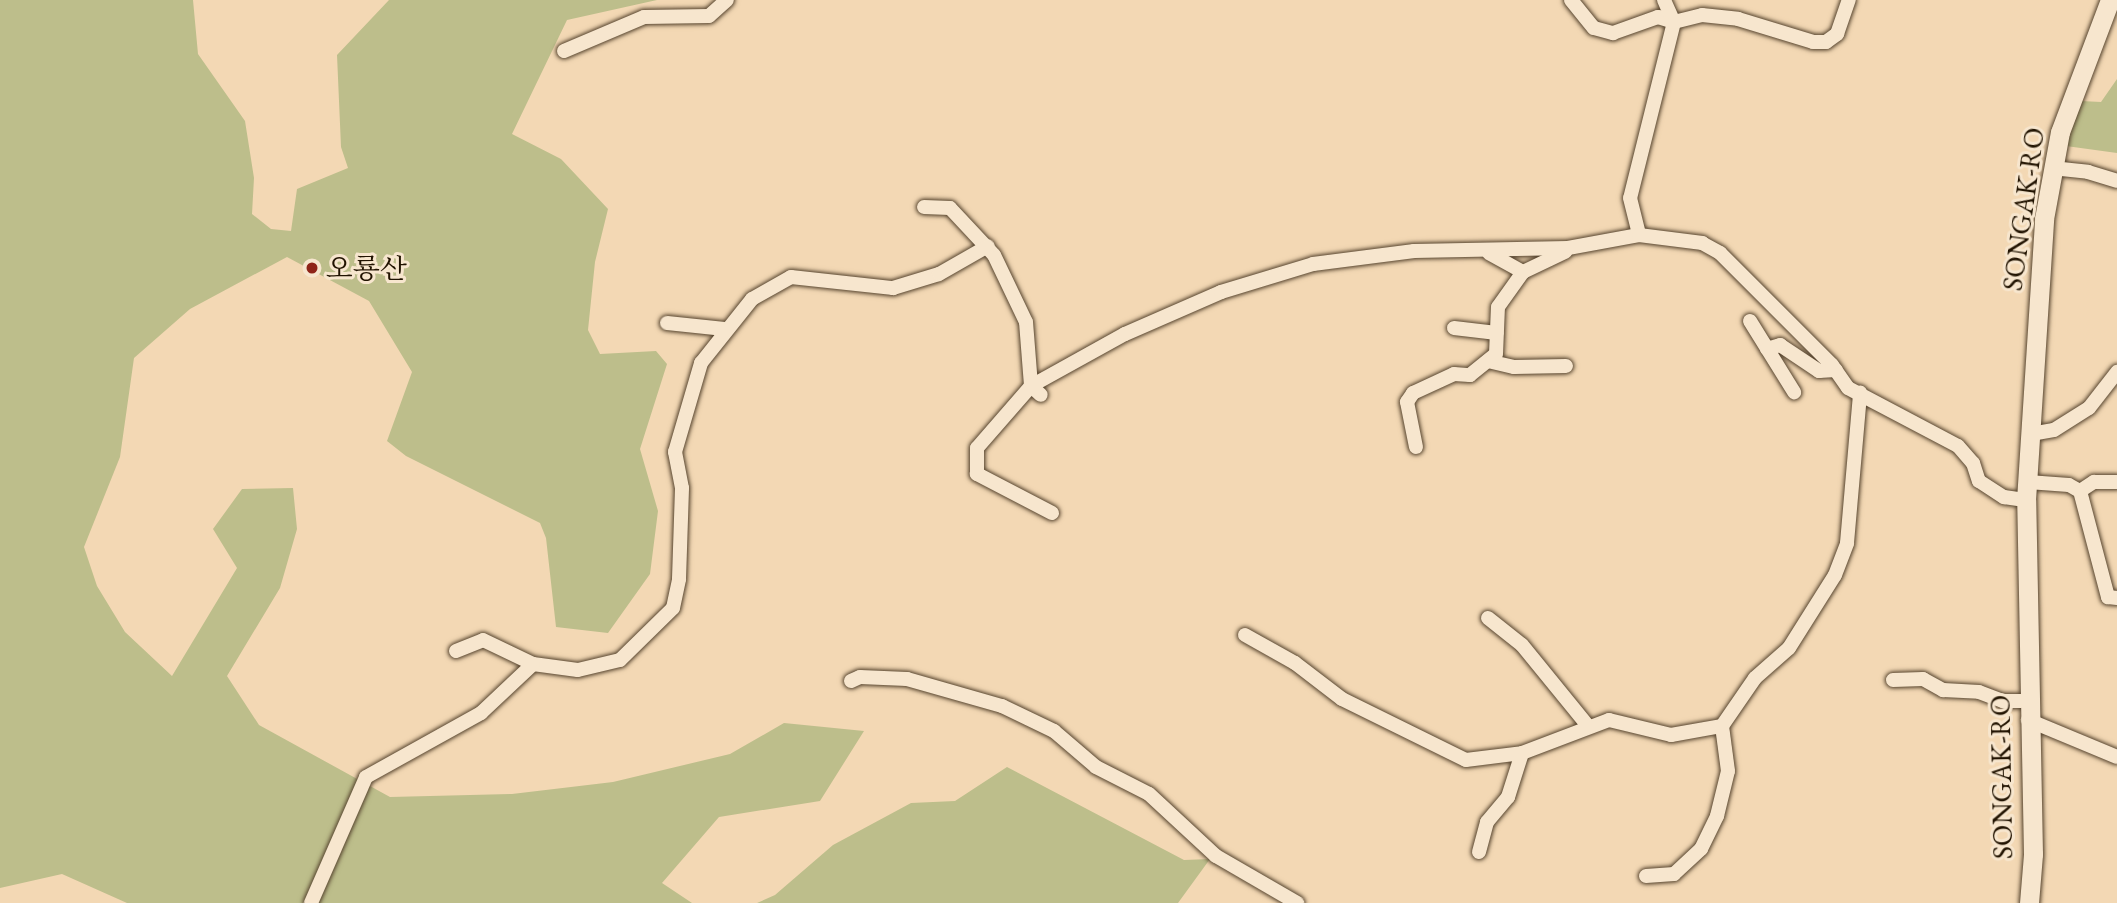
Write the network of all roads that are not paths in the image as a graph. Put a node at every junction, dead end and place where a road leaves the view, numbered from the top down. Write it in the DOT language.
graph roads {
  1 [pos="727,0"];
  2 [pos="1571,0"];
  3 [pos="1664,0"];
  4 [pos="1849,0"];
  5 [pos="2103,0"];
  6 [pos="2110,0"];
  7 [pos="1674,22"];
  8 [pos="564,51"];
  9 [pos="2052,168"];
  10 [pos="2117,181"];
  11 [pos="924,207"];
  12 [pos="1639,235"];
  13 [pos="988,246"];
  14 [pos="1576,246"];
  15 [pos="1488,253"];
  16 [pos="1523,272"];
  17 [pos="1750,321"];
  18 [pos="667,323"];
  19 [pos="1454,328"];
  20 [pos="725,329"];
  21 [pos="1497,333"];
  22 [pos="1767,349"];
  23 [pos="1488,361"];
  24 [pos="1566,366"];
  25 [pos="1836,370"];
  26 [pos="2117,372"];
  27 [pos="2117,387"];
  28 [pos="1036,391"];
  29 [pos="1794,391"];
  30 [pos="1860,393"];
  31 [pos="2089,408"];
  32 [pos="2031,434"];
  33 [pos="1416,447"];
  34 [pos="2117,482"];
  35 [pos="2023,490"];
  36 [pos="2080,491"];
  37 [pos="1052,513"];
  38 [pos="2117,598"];
  39 [pos="1488,618"];
  40 [pos="1245,635"];
  41 [pos="456,651"];
  42 [pos="533,664"];
  43 [pos="1893,680"];
  44 [pos="852,681"];
  45 [pos="2021,701"];
  46 [pos="2028,720"];
  47 [pos="1588,726"];
  48 [pos="1721,726"];
  49 [pos="1522,753"];
  50 [pos="2117,758"];
  51 [pos="1479,852"];
  52 [pos="1646,876"];
  53 [pos="311,903"];
  54 [pos="1297,903"];
  55 [pos="2023,903"];
  56 [pos="2029,903"];
  1 -- 8 [label="street"];
  2 -- 7 [label="street"];
  3 -- 7 [label="street"];
  4 -- 7 [label="street"];
  5 -- 35 [label="main road"];
  6 -- 9 [label="main road, SONGAK-RO"];
  7 -- 12 [label="street"];
  9 -- 10 [label="street"];
  9 -- 32 [label="main road, SONGAK-RO"];
  11 -- 13 [label="street"];
  12 -- 14 [label="street"];
  12 -- 25 [label="street"];
  13 -- 20 [label="street"];
  13 -- 28 [label="street"];
  14 -- 15 [label="street"];
  14 -- 16 [label="street"];
  15 -- 16 [label="street"];
  15 -- 28 [label="street"];
  16 -- 21 [label="street"];
  17 -- 22 [label="street"];
  18 -- 20 [label="street"];
  19 -- 21 [label="street"];
  20 -- 42 [label="street"];
  21 -- 23 [label="street"];
  22 -- 25 [label="street"];
  22 -- 29 [label="street"];
  23 -- 24 [label="street"];
  23 -- 33 [label="street"];
  25 -- 30 [label="street"];
  26 -- 31 [label="street"];
  27 -- 31 [label="street"];
  28 -- 37 [label="street"];
  30 -- 35 [label="street"];
  30 -- 48 [label="street"];
  31 -- 32 [label="street"];
  32 -- 35 [label="main road, SONGAK-RO"];
  34 -- 36 [label="street"];
  35 -- 36 [label="street"];
  35 -- 45 [label="main road"];
  35 -- 46 [label="main road, SONGAK-RO"];
  36 -- 38 [label="street"];
  39 -- 47 [label="street"];
  40 -- 49 [label="street"];
  41 -- 42 [label="street"];
  42 -- 53 [label="street"];
  43 -- 45 [label="street, SONGAK-RO"];
  44 -- 54 [label="street"];
  45 -- 55 [label="main road"];
  46 -- 50 [label="street"];
  46 -- 56 [label="main road, SONGAK-RO"];
  47 -- 48 [label="street"];
  47 -- 49 [label="street"];
  48 -- 52 [label="street"];
  49 -- 51 [label="street"];
}
